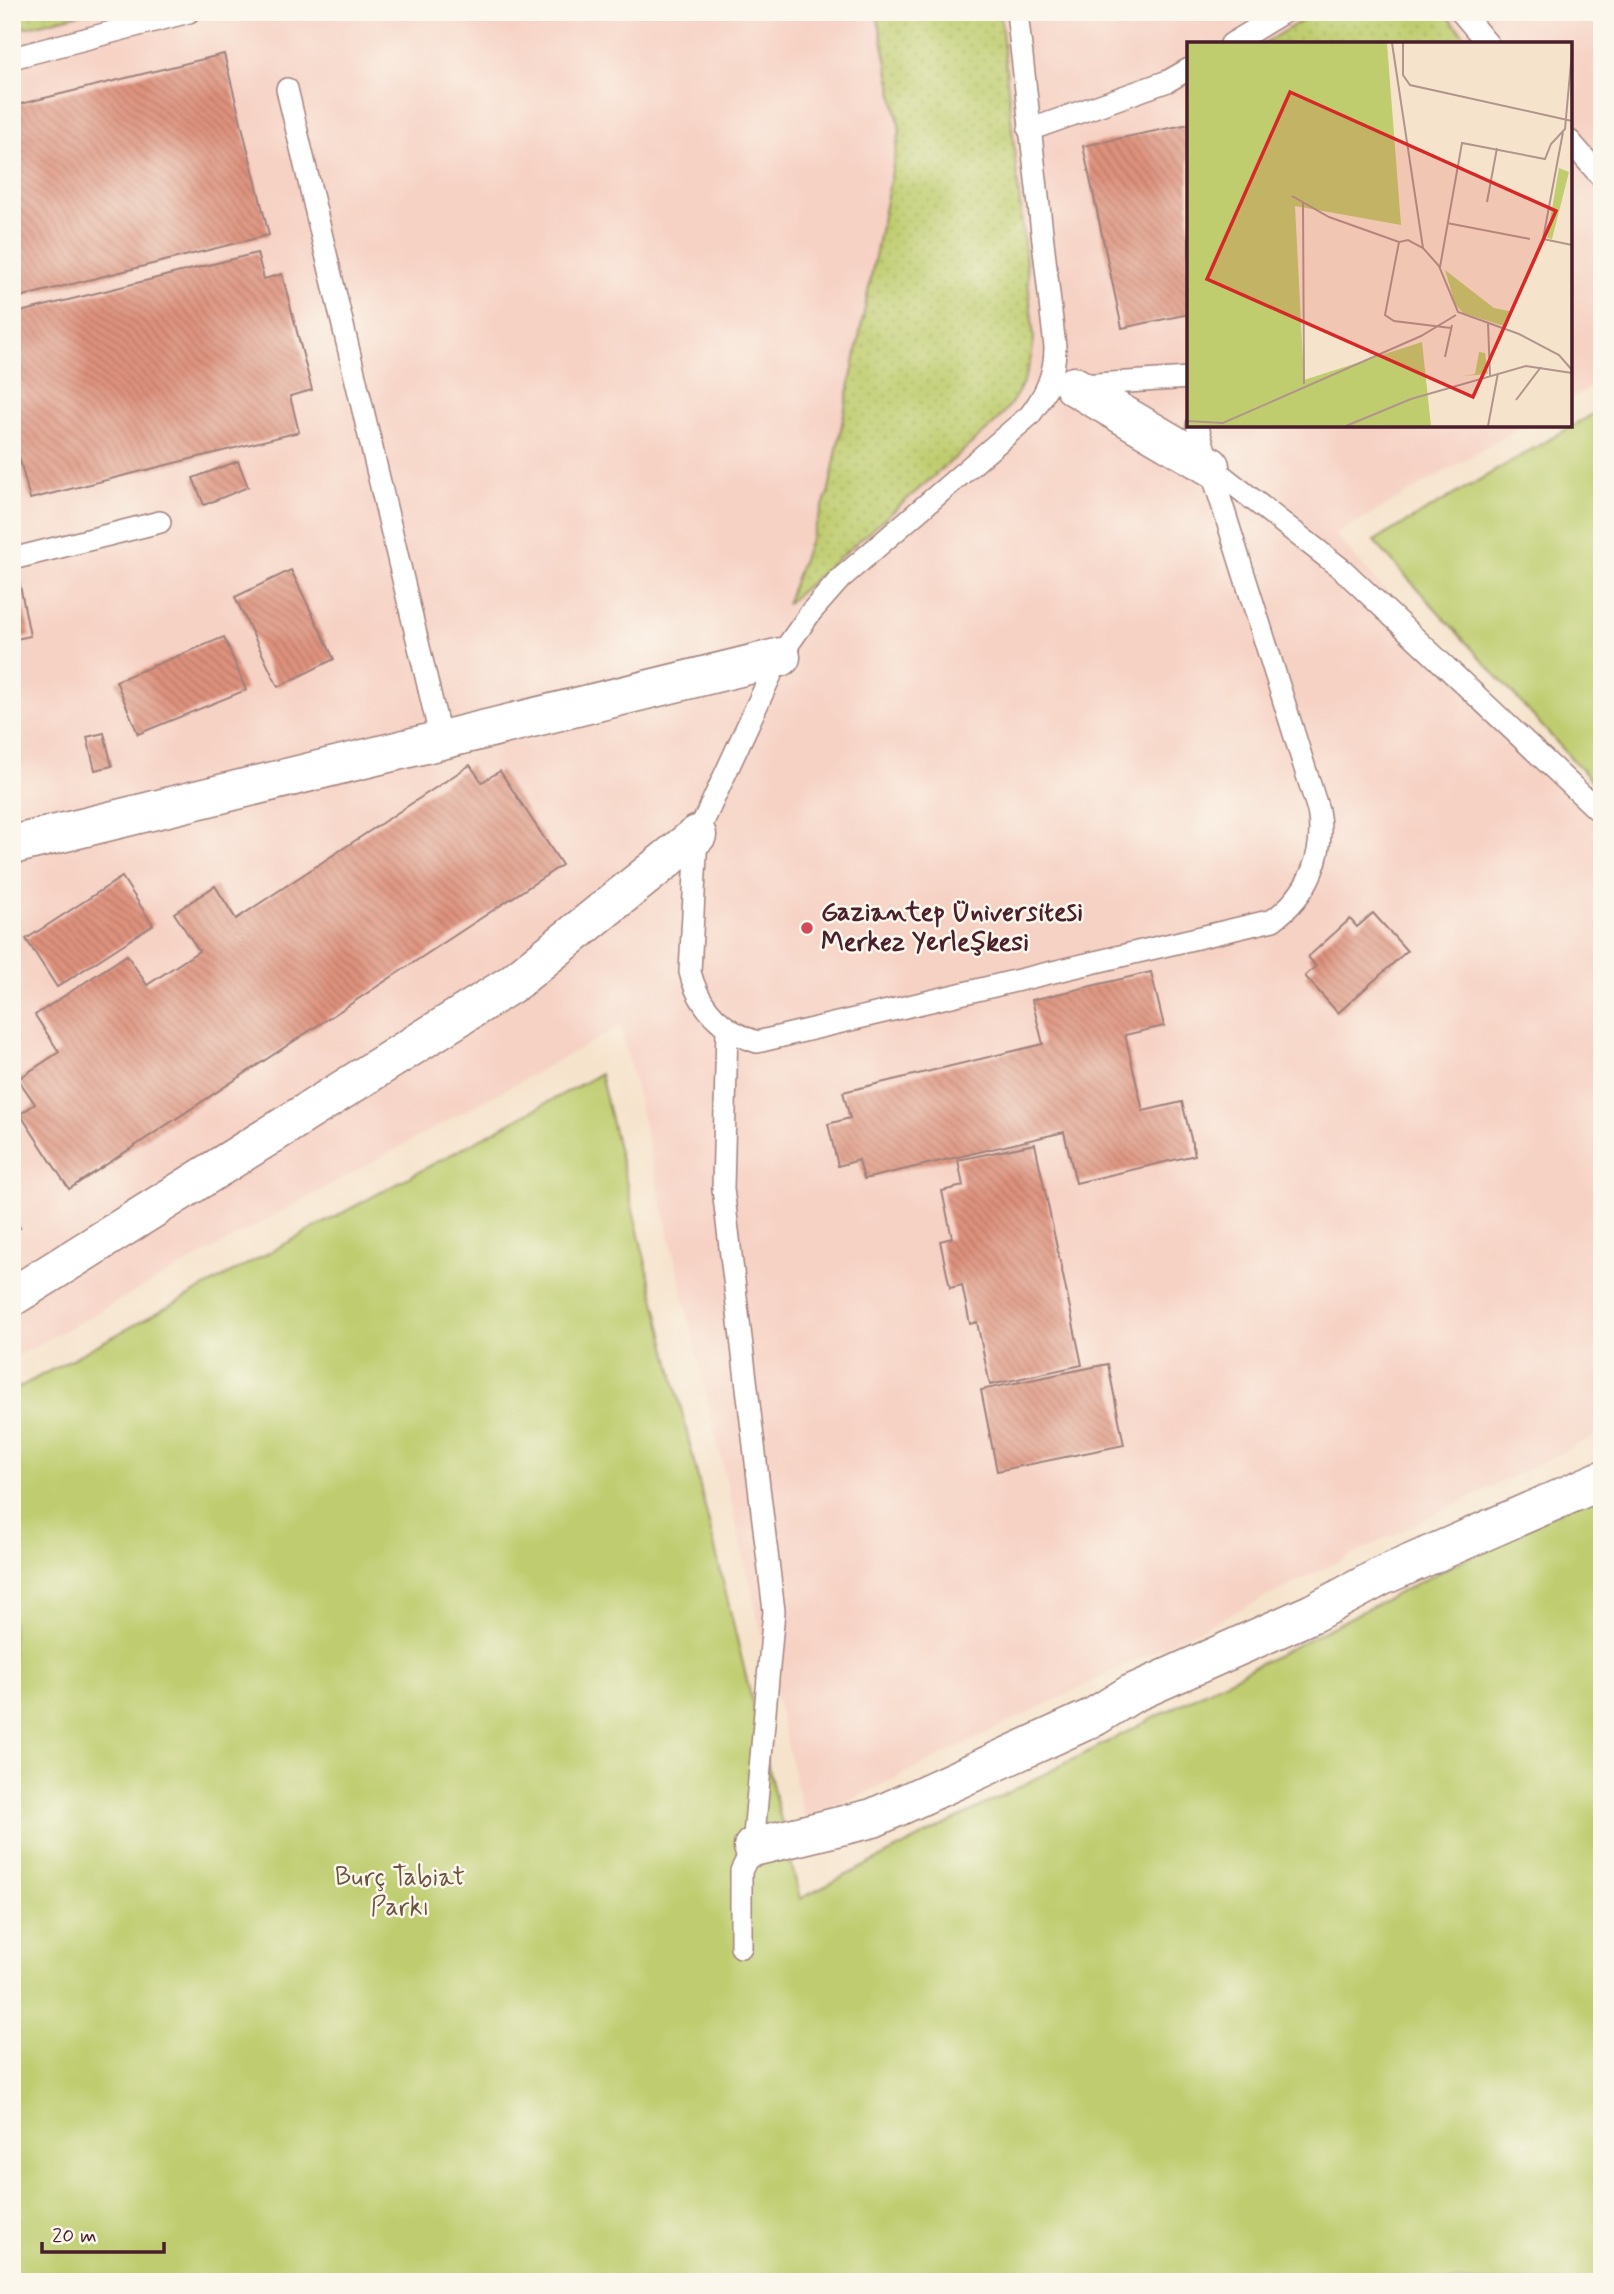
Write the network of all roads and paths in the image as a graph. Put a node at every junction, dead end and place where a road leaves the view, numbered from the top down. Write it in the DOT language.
graph roads {
  1 [pos="189,12"];
  2 [pos="1017,12"];
  3 [pos="1284,12"];
  4 [pos="1461,12"];
  5 [pos="1234,42"];
  6 [pos="1486,42"];
  7 [pos="12,58"];
  8 [pos="1187,70"];
  9 [pos="287,89"];
  10 [pos="1029,130"];
  11 [pos="1572,143"];
  12 [pos="1602,178"];
  13 [pos="1187,386"];
  14 [pos="1060,387"];
  15 [pos="1198,427"];
  16 [pos="1210,466"];
  17 [pos="160,522"];
  18 [pos="12,559"];
  19 [pos="781,657"];
  20 [pos="441,740"];
  21 [pos="1602,814"];
  22 [pos="697,835"];
  23 [pos="12,845"];
  24 [pos="727,1029"];
  25 [pos="12,1297"];
  26 [pos="1602,1480"];
  27 [pos="753,1847"];
  28 [pos="741,1947"];
  1 -- 7 [label="lane"];
  2 -- 10 [label="lane"];
  3 -- 5 [label="lane"];
  4 -- 6 [label="lane"];
  8 -- 10 [label="lane"];
  9 -- 20 [label="lane"];
  10 -- 14 [label="lane"];
  11 -- 12 [label="lane"];
  13 -- 14 [label="lane"];
  14 -- 16 [label="street"];
  14 -- 19 [label="lane"];
  15 -- 16 [label="lane"];
  16 -- 21 [label="lane"];
  16 -- 24 [label="lane"];
  17 -- 18 [label="lane"];
  19 -- 20 [label="street"];
  19 -- 22 [label="lane"];
  20 -- 23 [label="street"];
  22 -- 24 [label="lane"];
  22 -- 25 [label="street"];
  24 -- 27 [label="lane"];
  26 -- 27 [label="street"];
  27 -- 28 [label="lane"];
}
